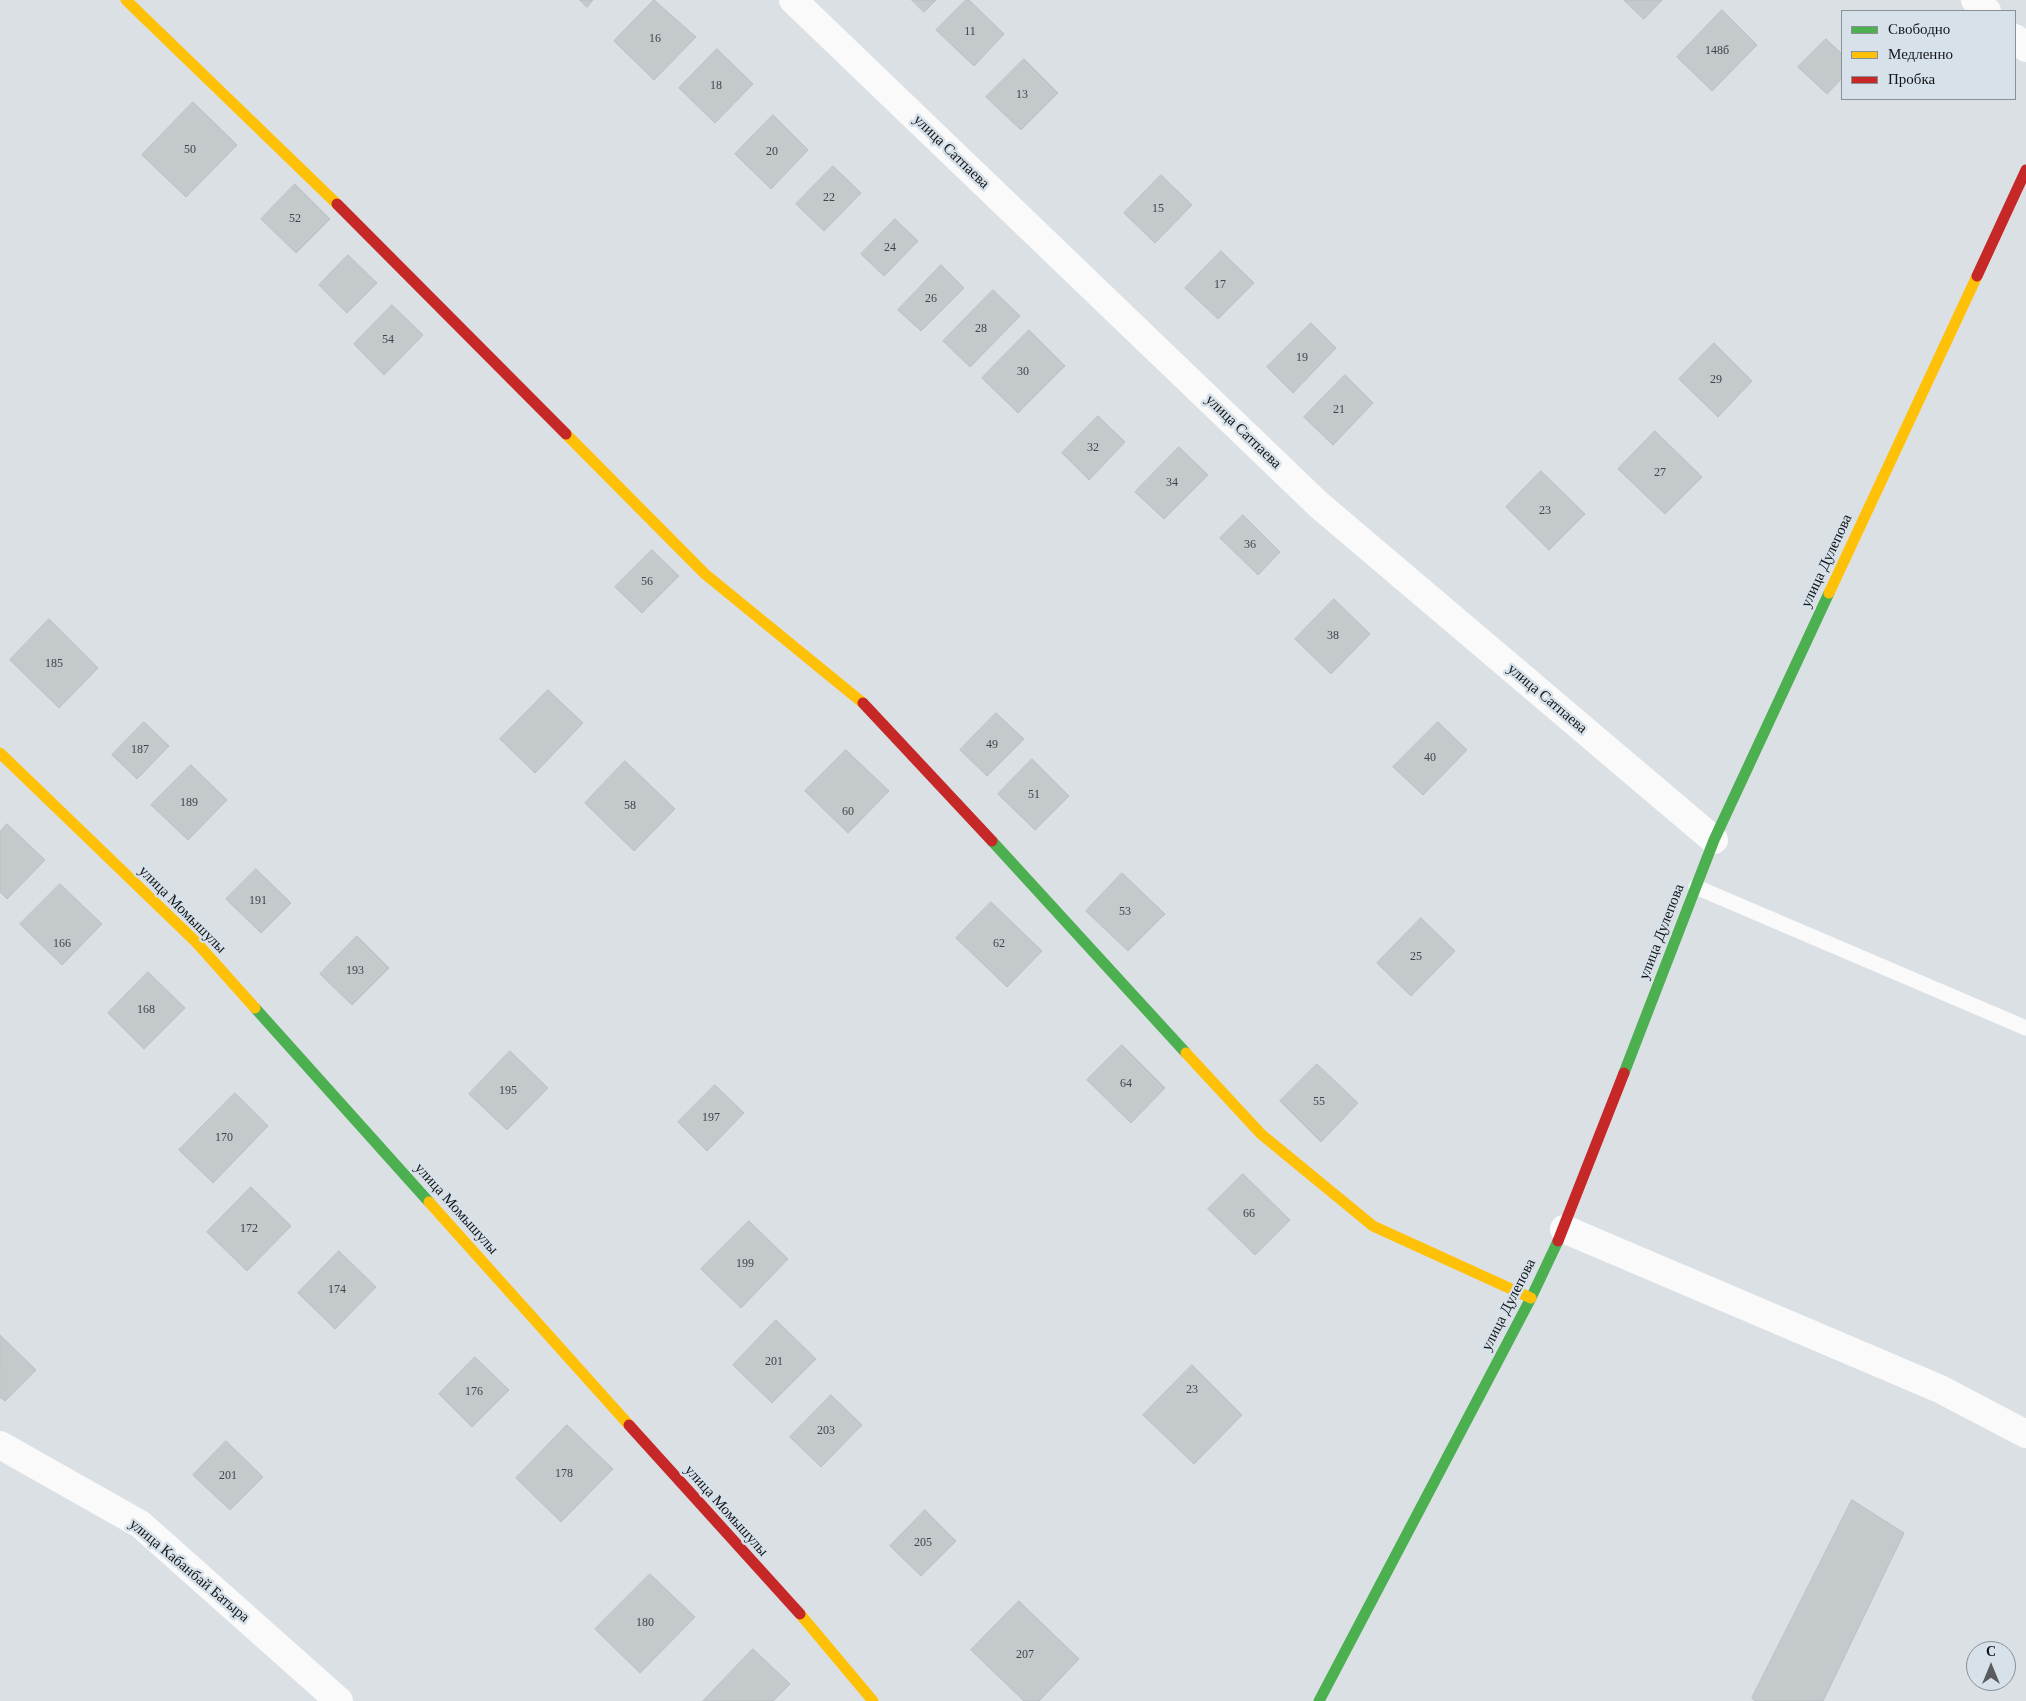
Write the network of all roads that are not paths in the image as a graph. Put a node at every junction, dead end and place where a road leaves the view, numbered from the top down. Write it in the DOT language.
graph roads {
  1 [pos="126,0"];
  2 [pos="793,0"];
  3 [pos="1975,0"];
  4 [pos="1986,10"];
  5 [pos="2016,39"];
  6 [pos="2026,48"];
  7 [pos="2026,170"];
  8 [pos="0,753"];
  9 [pos="1714,840"];
  10 [pos="1696,887"];
  11 [pos="2026,1028"];
  12 [pos="1564,1229"];
  13 [pos="1531,1298"];
  14 [pos="2026,1434"];
  15 [pos="0,1444"];
  16 [pos="339,1701"];
  17 [pos="873,1701"];
  18 [pos="1320,1701"];
  1 -- 13 [label="street"];
  2 -- 9 [label="street, улица Сатпаева"];
  3 -- 4 [label="street"];
  5 -- 6 [label="street"];
  7 -- 9 [label="street, улица Дулепова"];
  8 -- 17 [label="street, улица Момышулы"];
  9 -- 10 [label="street, улица Дулепова"];
  10 -- 11 [label="lane"];
  10 -- 12 [label="street, улица Дулепова"];
  12 -- 13 [label="street, улица Дулепова"];
  12 -- 14 [label="street"];
  13 -- 18 [label="street, улица Дулепова"];
  15 -- 16 [label="street, улица Кабанбай Батыра"];
}
